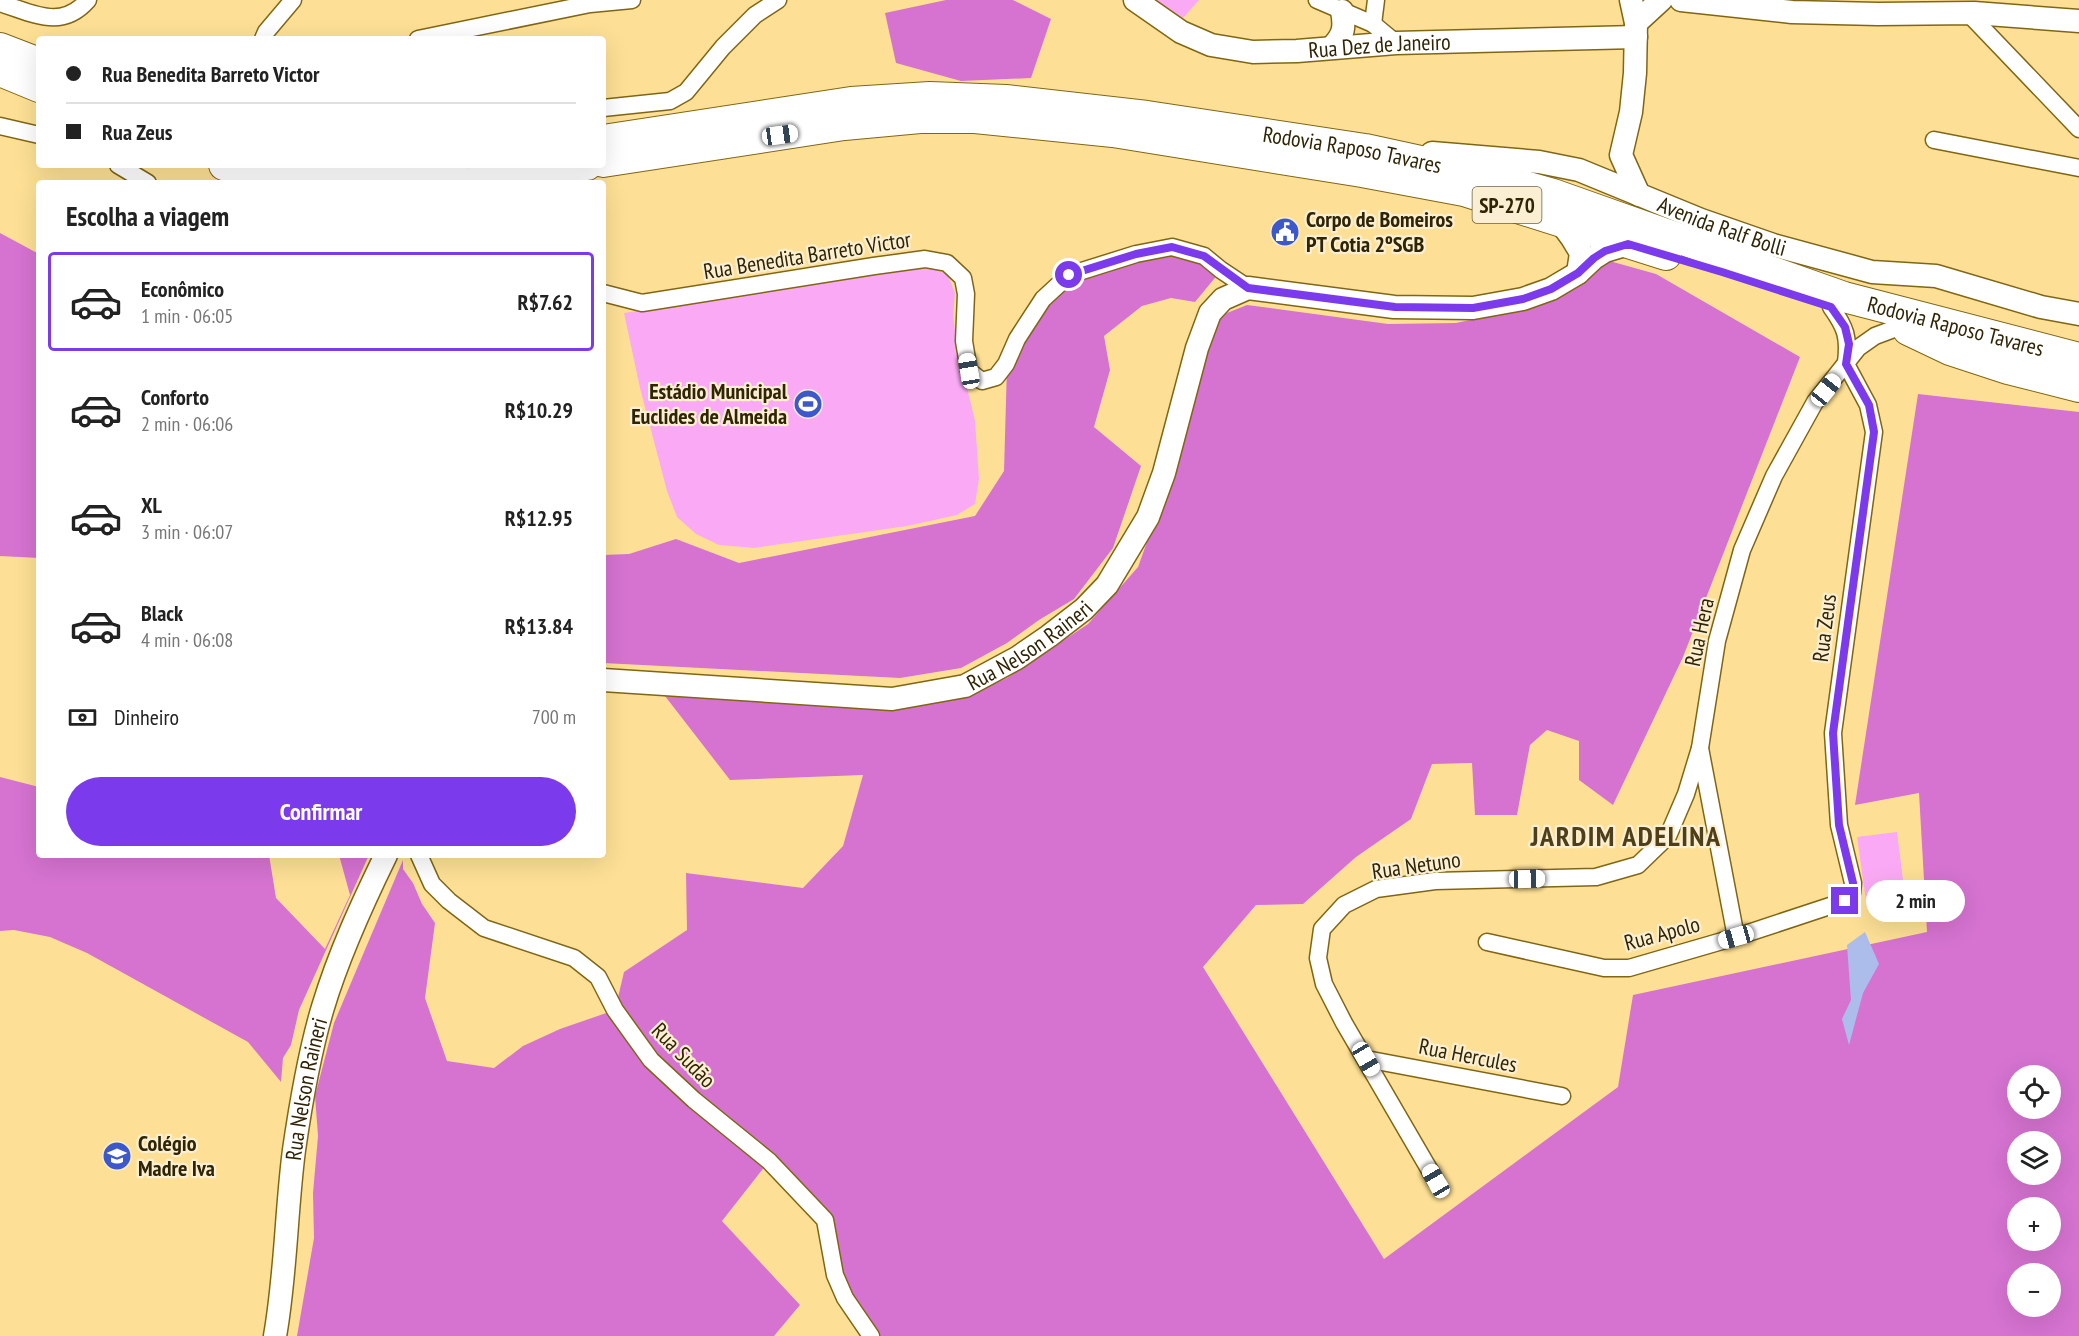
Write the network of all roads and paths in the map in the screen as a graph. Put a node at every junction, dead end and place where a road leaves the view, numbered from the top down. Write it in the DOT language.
graph roads {
  1 [pos="87,0"];
  2 [pos="293,0"];
  3 [pos="632,0"];
  4 [pos="778,0"];
  5 [pos="1135,0"];
  6 [pos="1317,0"];
  7 [pos="1376,0"];
  8 [pos="1631,0"];
  9 [pos="1661,0"];
  10 [pos="1681,0"];
  11 [pos="2016,0"];
  12 [pos="591,2"];
  13 [pos="0,3"];
  14 [pos="1853,7"];
  15 [pos="1342,11"];
  16 [pos="1971,13"];
  17 [pos="2079,21"];
  18 [pos="1372,24"];
  19 [pos="1636,30"];
  20 [pos="264,36"];
  21 [pos="432,36"];
  22 [pos="1396,43"];
  23 [pos="1332,47"];
  24 [pos="0,48"];
  25 [pos="36,62"];
  26 [pos="0,71"];
  27 [pos="0,81"];
  28 [pos="36,86"];
  29 [pos="36,92"];
  30 [pos="606,108"];
  31 [pos="0,126"];
  32 [pos="2079,129"];
  33 [pos="36,134"];
  34 [pos="606,140"];
  35 [pos="1934,140"];
  36 [pos="1365,149"];
  37 [pos="672,151"];
  38 [pos="1621,155"];
  39 [pos="606,162"];
  40 [pos="123,168"];
  41 [pos="233,168"];
  42 [pos="264,168"];
  43 [pos="364,168"];
  44 [pos="418,168"];
  45 [pos="567,168"];
  46 [pos="2079,168"];
  47 [pos="1592,175"];
  48 [pos="143,180"];
  49 [pos="267,180"];
  50 [pos="317,180"];
  51 [pos="489,180"];
  52 [pos="587,180"];
  53 [pos="1640,195"];
  54 [pos="1561,223"];
  55 [pos="1628,244"];
  56 [pos="1578,273"];
  57 [pos="1248,288"];
  58 [pos="606,294"];
  59 [pos="1831,307"];
  60 [pos="2079,314"];
  61 [pos="1904,329"];
  62 [pos="2079,356"];
  63 [pos="1846,364"];
  64 [pos="2079,370"];
  65 [pos="2079,387"];
  66 [pos="606,680"];
  67 [pos="1700,748"];
  68 [pos="385,858"];
  69 [pos="420,858"];
  70 [pos="1845,901"];
  71 [pos="1736,937"];
  72 [pos="1487,942"];
  73 [pos="1366,1059"];
  74 [pos="1562,1096"];
  75 [pos="1436,1181"];
  76 [pos="275,1336"];
  77 [pos="871,1336"];
  1 -- 13 [label="street"];
  2 -- 20 [label="street"];
  3 -- 12 [label="street"];
  4 -- 30 [label="street"];
  5 -- 23 [label="main road, Rua Dez de Janeiro"];
  6 -- 15 [label="street"];
  7 -- 18 [label="street"];
  8 -- 19 [label="main road"];
  9 -- 19 [label="main road"];
  10 -- 14 [label="main road"];
  11 -- 16 [label="main road"];
  12 -- 21 [label="street"];
  14 -- 16 [label="main road"];
  15 -- 18 [label="street"];
  15 -- 23 [label="main road"];
  16 -- 17 [label="main road"];
  16 -- 32 [label="street"];
  18 -- 22 [label="street"];
  19 -- 22 [label="main road, Rua Dez de Janeiro"];
  19 -- 38 [label="main road"];
  22 -- 23 [label="main road, Rua Dez de Janeiro"];
  24 -- 25 [label="highway"];
  26 -- 28 [label="highway"];
  27 -- 29 [label="highway"];
  31 -- 33 [label="street"];
  34 -- 36 [label="highway, Rodovia Raposo Tavares / SP-270"];
  35 -- 46 [label="street"];
  36 -- 47 [label="main road, Avenida Ralf Bolli"];
  36 -- 62 [label="highway, Rodovia Raposo Tavares / SP-270"];
  37 -- 39 [label="highway, Rodovia Raposo Tavares / SP-270"];
  37 -- 52 [label="highway"];
  37 -- 54 [label="highway, Rodovia Raposo Tavares / SP-270"];
  38 -- 47 [label="main road"];
  38 -- 53 [label="main road"];
  40 -- 48 [label="street"];
  41 -- 49 [label="highway"];
  42 -- 50 [label="highway"];
  43 -- 44 [label="highway"];
  45 -- 51 [label="highway"];
  47 -- 53 [label="main road, Avenida Ralf Bolli"];
  53 -- 60 [label="main road, Avenida Ralf Bolli"];
  54 -- 55 [label="highway, Rodovia Raposo Tavares / SP-270"];
  54 -- 56 [label="main road"];
  55 -- 56 [label="main road"];
  55 -- 59 [label="highway, Rodovia Raposo Tavares / SP-270"];
  56 -- 57 [label="main road"];
  57 -- 58 [label="street, Rua Benedita Barreto Victor"];
  57 -- 66 [label="main road, Rua Nelson Raineri"];
  59 -- 61 [label="highway, Rodovia Raposo Tavares / SP-270"];
  59 -- 63 [label="street"];
  61 -- 63 [label="street, Rua Hera"];
  61 -- 64 [label="highway, Rodovia Raposo Tavares / SP-270"];
  61 -- 65 [label="highway"];
  63 -- 67 [label="street, Rua Hera"];
  63 -- 70 [label="street, Rua Zeus"];
  67 -- 71 [label="street, Rua Hera"];
  67 -- 73 [label="street, Rua Netuno"];
  68 -- 76 [label="main road, Rua Nelson Raineri"];
  69 -- 77 [label="street, Rua Sudão"];
  70 -- 71 [label="street, Rua Apolo"];
  71 -- 72 [label="street, Rua Apolo"];
  73 -- 74 [label="street, Rua Hercules"];
  73 -- 75 [label="street, Rua Netuno"];
}
